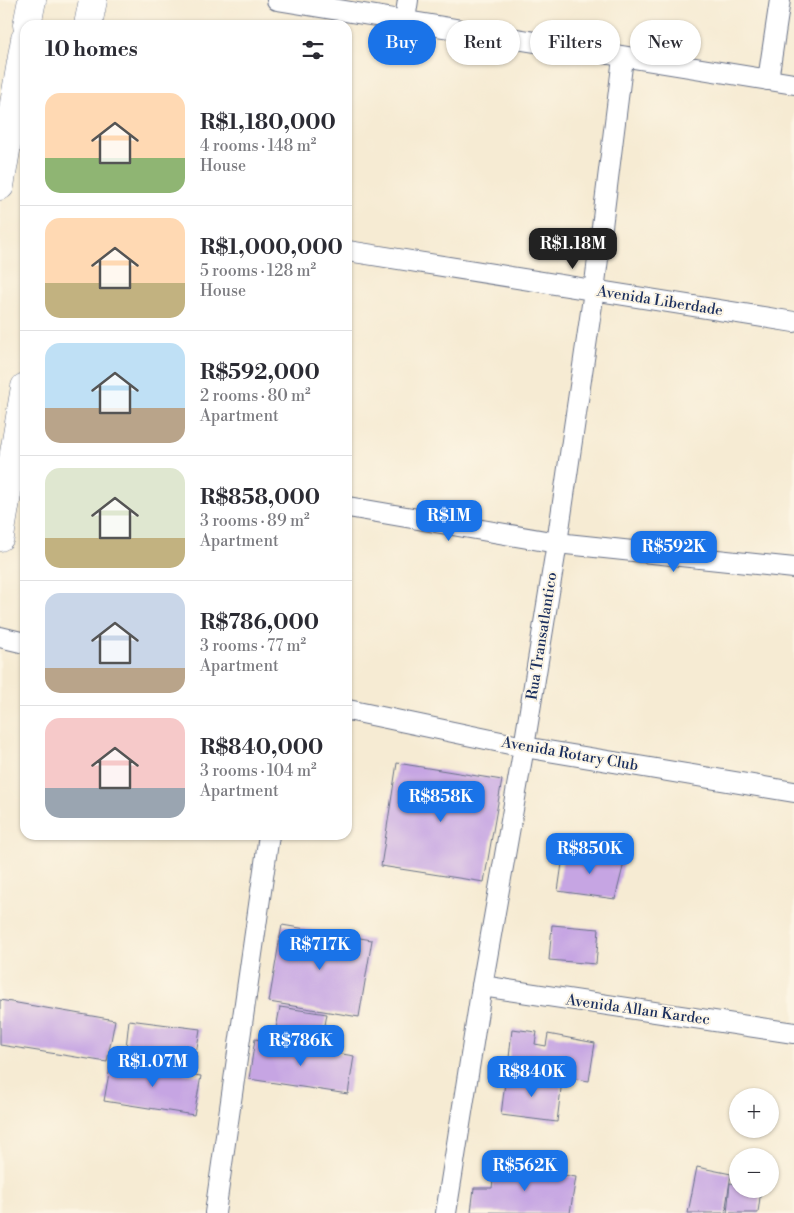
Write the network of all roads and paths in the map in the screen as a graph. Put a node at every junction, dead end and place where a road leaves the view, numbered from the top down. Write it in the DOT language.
graph roads {
  1 [pos="32,0"];
  2 [pos="93,0"];
  3 [pos="277,0"];
  4 [pos="408,0"];
  5 [pos="780,0"];
  6 [pos="28,20"];
  7 [pos="89,20"];
  8 [pos="405,20"];
  9 [pos="436,25"];
  10 [pos="623,58"];
  11 [pos="20,68"];
  12 [pos="768,80"];
  13 [pos="794,84"];
  14 [pos="0,186"];
  15 [pos="352,252"];
  16 [pos="594,290"];
  17 [pos="794,322"];
  18 [pos="20,451"];
  19 [pos="352,508"];
  20 [pos="0,537"];
  21 [pos="557,543"];
  22 [pos="794,568"];
  23 [pos="0,637"];
  24 [pos="20,642"];
  25 [pos="352,711"];
  26 [pos="524,747"];
  27 [pos="794,792"];
  28 [pos="268,840"];
  29 [pos="482,986"];
  30 [pos="794,1033"];
  31 [pos="215,1213"];
  32 [pos="446,1213"];
  1 -- 6 [label="main road"];
  2 -- 7 [label="main road"];
  3 -- 8 [label="street"];
  4 -- 8 [label="street"];
  5 -- 12 [label="street"];
  9 -- 10 [label="street"];
  10 -- 12 [label="street"];
  10 -- 16 [label="street, Rua Transatlantico"];
  11 -- 14 [label="main road"];
  12 -- 13 [label="street"];
  15 -- 16 [label="street, Avenida Liberdade"];
  16 -- 17 [label="street, Avenida Liberdade"];
  16 -- 21 [label="street, Rua Transatlantico"];
  18 -- 20 [label="main road"];
  19 -- 21 [label="street"];
  21 -- 22 [label="street"];
  21 -- 26 [label="street, Rua Transatlantico"];
  23 -- 24 [label="street"];
  25 -- 26 [label="street, Avenida Rotary Club"];
  26 -- 27 [label="street, Avenida Rotary Club"];
  26 -- 29 [label="street, Rua Transatlantico"];
  28 -- 31 [label="street"];
  29 -- 30 [label="street, Avenida Allan Kardec"];
  29 -- 32 [label="street, Rua Transatlantico"];
}
